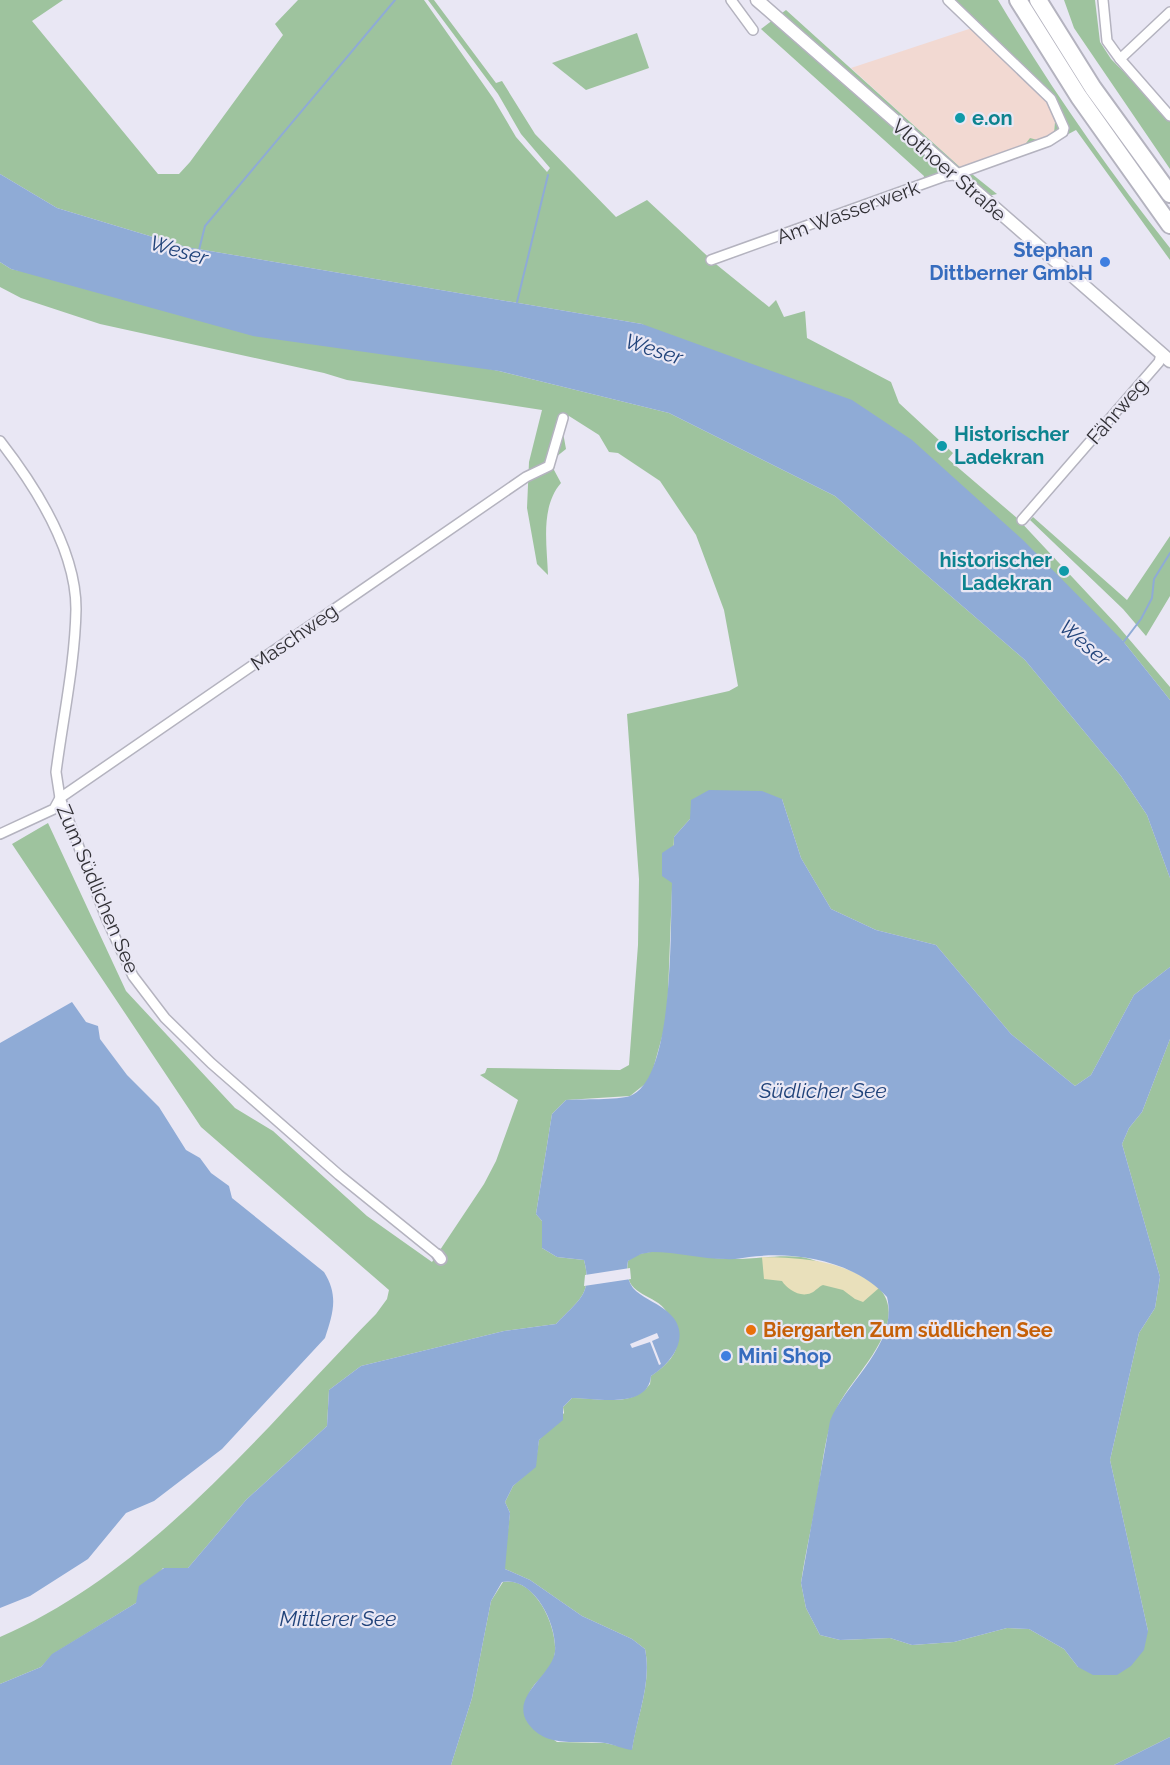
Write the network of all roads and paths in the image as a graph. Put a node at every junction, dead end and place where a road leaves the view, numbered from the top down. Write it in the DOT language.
graph roads {
  1 [pos="731,0"];
  2 [pos="757,0"];
  3 [pos="948,0"];
  4 [pos="1018,0"];
  5 [pos="1038,0"];
  6 [pos="1103,0"];
  7 [pos="1170,12"];
  8 [pos="753,30"];
  9 [pos="1120,59"];
  10 [pos="1170,116"];
  11 [pos="954,176"];
  12 [pos="1170,194"];
  13 [pos="1170,225"];
  14 [pos="711,260"];
  15 [pos="1166,358"];
  16 [pos="562,418"];
  17 [pos="0,441"];
  18 [pos="1022,520"];
  19 [pos="60,798"];
  20 [pos="0,834"];
  21 [pos="440,1257"];
  1 -- 8 [label="street"];
  2 -- 11 [label="main road, Vlothoer Straße"];
  3 -- 11 [label="street, Am Wasserwerk"];
  4 -- 13 [label="highway"];
  5 -- 12 [label="highway"];
  6 -- 9 [label="street"];
  7 -- 9 [label="street"];
  9 -- 10 [label="street"];
  11 -- 14 [label="street, Am Wasserwerk"];
  11 -- 15 [label="main road, Vlothoer Straße"];
  15 -- 18 [label="street, Fährweg"];
  16 -- 19 [label="street, Maschweg"];
  17 -- 19 [label="street, Zum Südlichen See"];
  19 -- 20 [label="street, Maschweg"];
  19 -- 21 [label="street, Zum Südlichen See"];
}
